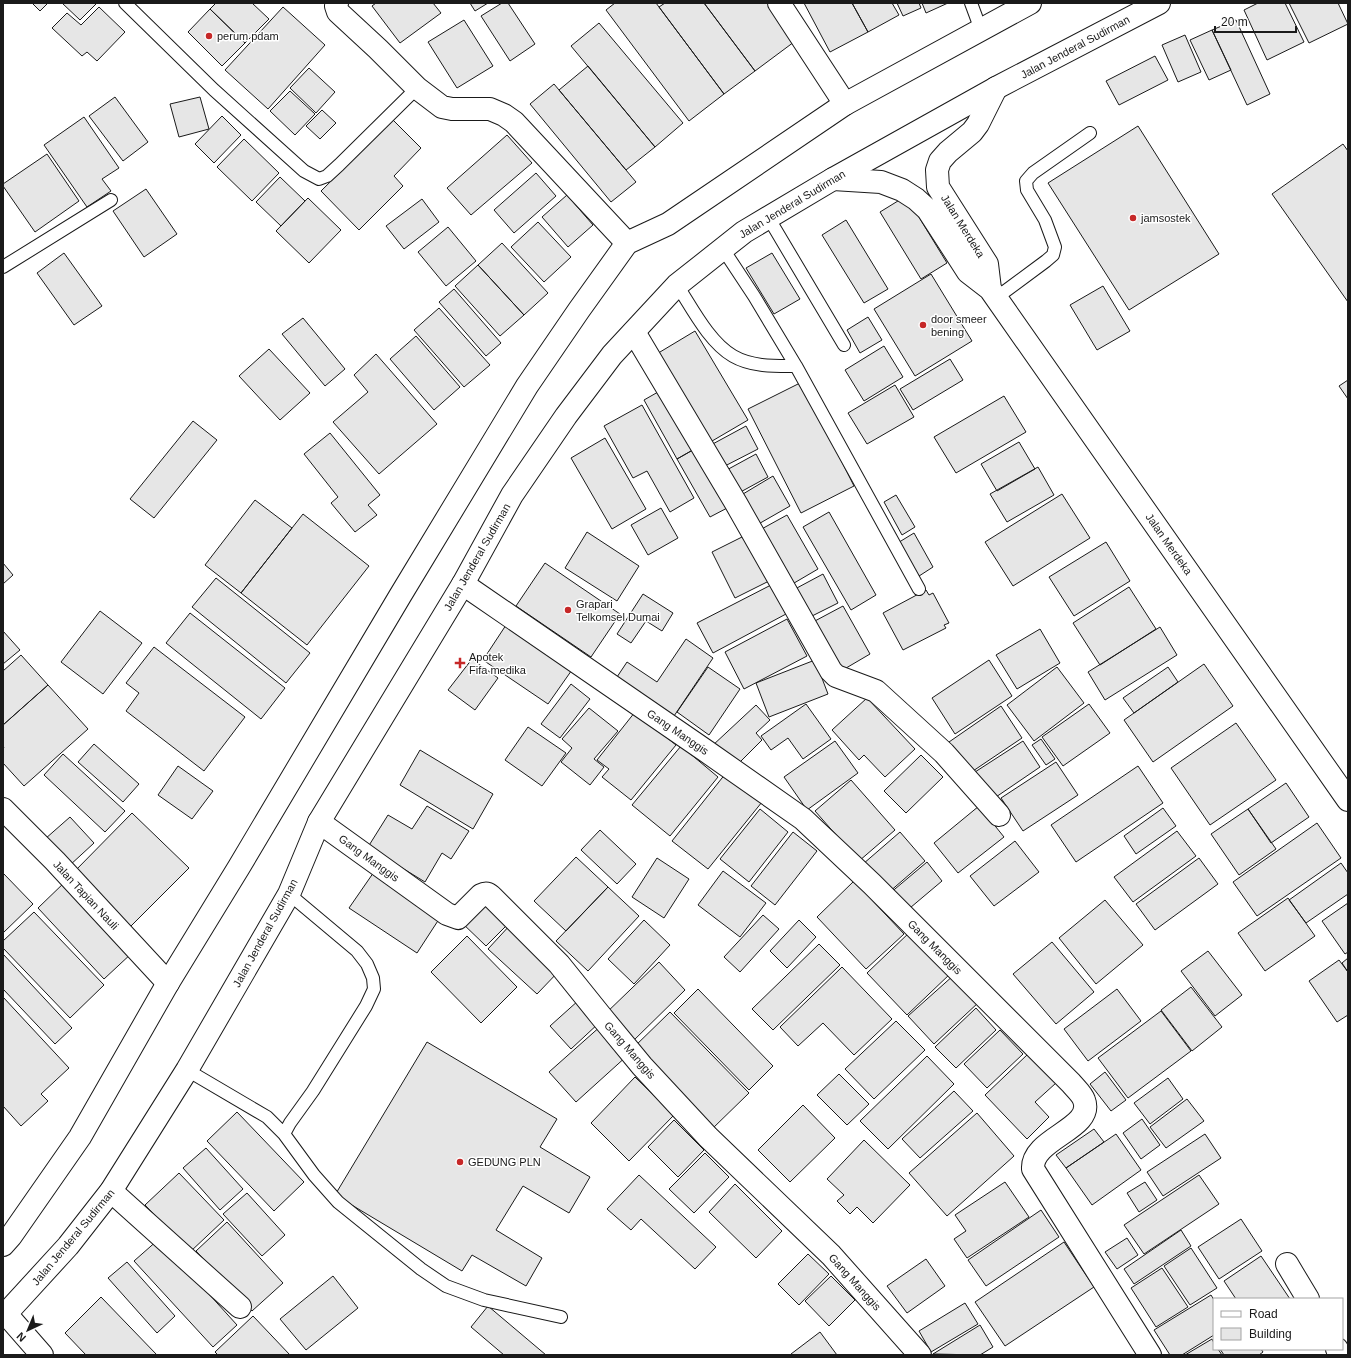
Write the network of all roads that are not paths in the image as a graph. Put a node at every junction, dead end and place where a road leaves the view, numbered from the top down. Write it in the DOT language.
graph roads {
  1 [pos="125,3"];
  2 [pos="337,3"];
  3 [pos="779,3"];
  4 [pos="971,3"];
  5 [pos="1030,3"];
  6 [pos="1159,3"];
  7 [pos="981,30"];
  8 [pos="417,88"];
  9 [pos="996,88"];
  10 [pos="845,104"];
  11 [pos="1090,132"];
  12 [pos="833,179"];
  13 [pos="111,200"];
  14 [pos="768,217"];
  15 [pos="627,243"];
  16 [pos="723,249"];
  17 [pos="3,267"];
  18 [pos="677,285"];
  19 [pos="993,294"];
  20 [pos="634,332"];
  21 [pos="844,345"];
  22 [pos="796,366"];
  23 [pos="463,584"];
  24 [pos="919,589"];
  25 [pos="1348,800"];
  26 [pos="3,809"];
  27 [pos="998,815"];
  28 [pos="319,822"];
  29 [pos="289,894"];
  30 [pos="168,983"];
  31 [pos="187,1070"];
  32 [pos="284,1134"];
  33 [pos="111,1192"];
  34 [pos="3,1245"];
  35 [pos="1287,1264"];
  36 [pos="1307,1298"];
  37 [pos="240,1307"];
  38 [pos="5,1316"];
  39 [pos="561,1316"];
  40 [pos="42,1355"];
  41 [pos="920,1355"];
  42 [pos="1150,1355"];
  1 -- 8 [label="lane"];
  2 -- 8 [label="street"];
  3 -- 10 [label="street"];
  4 -- 7 [label="lane"];
  5 -- 7 [label="street"];
  6 -- 9 [label="street, Jalan Jenderal Sudirman"];
  7 -- 10 [label="street"];
  8 -- 15 [label="street"];
  9 -- 12 [label="street, Jalan Jenderal Sudirman"];
  9 -- 19 [label="street, Jalan Merdeka"];
  10 -- 15 [label="street"];
  11 -- 19 [label="lane"];
  12 -- 14 [label="street, Jalan Jenderal Sudirman"];
  12 -- 19 [label="street, Jalan Merdeka"];
  13 -- 17 [label="lane"];
  14 -- 16 [label="street, Jalan Jenderal Sudirman"];
  14 -- 21 [label="lane"];
  15 -- 30 [label="street"];
  16 -- 18 [label="street, Jalan Jenderal Sudirman"];
  16 -- 22 [label="lane"];
  18 -- 20 [label="street, Jalan Jenderal Sudirman"];
  18 -- 22 [label="lane"];
  19 -- 25 [label="street, Jalan Merdeka"];
  20 -- 23 [label="street, Jalan Jenderal Sudirman"];
  20 -- 27 [label="street"];
  22 -- 24 [label="lane"];
  23 -- 28 [label="street, Jalan Jenderal Sudirman"];
  23 -- 42 [label="street, Gang Manggis"];
  26 -- 30 [label="street, Jalan Tapian Nauli"];
  28 -- 29 [label="street, Jalan Jenderal Sudirman"];
  28 -- 41 [label="street, Gang Manggis"];
  29 -- 31 [label="street, Jalan Jenderal Sudirman"];
  29 -- 32 [label="lane"];
  30 -- 34 [label="street"];
  31 -- 32 [label="lane"];
  31 -- 33 [label="street, Jalan Jenderal Sudirman"];
  32 -- 39 [label="lane"];
  33 -- 37 [label="street"];
  33 -- 38 [label="street, Jalan Jenderal Sudirman"];
  35 -- 36 [label="street"];
  38 -- 40 [label="street"];
}
